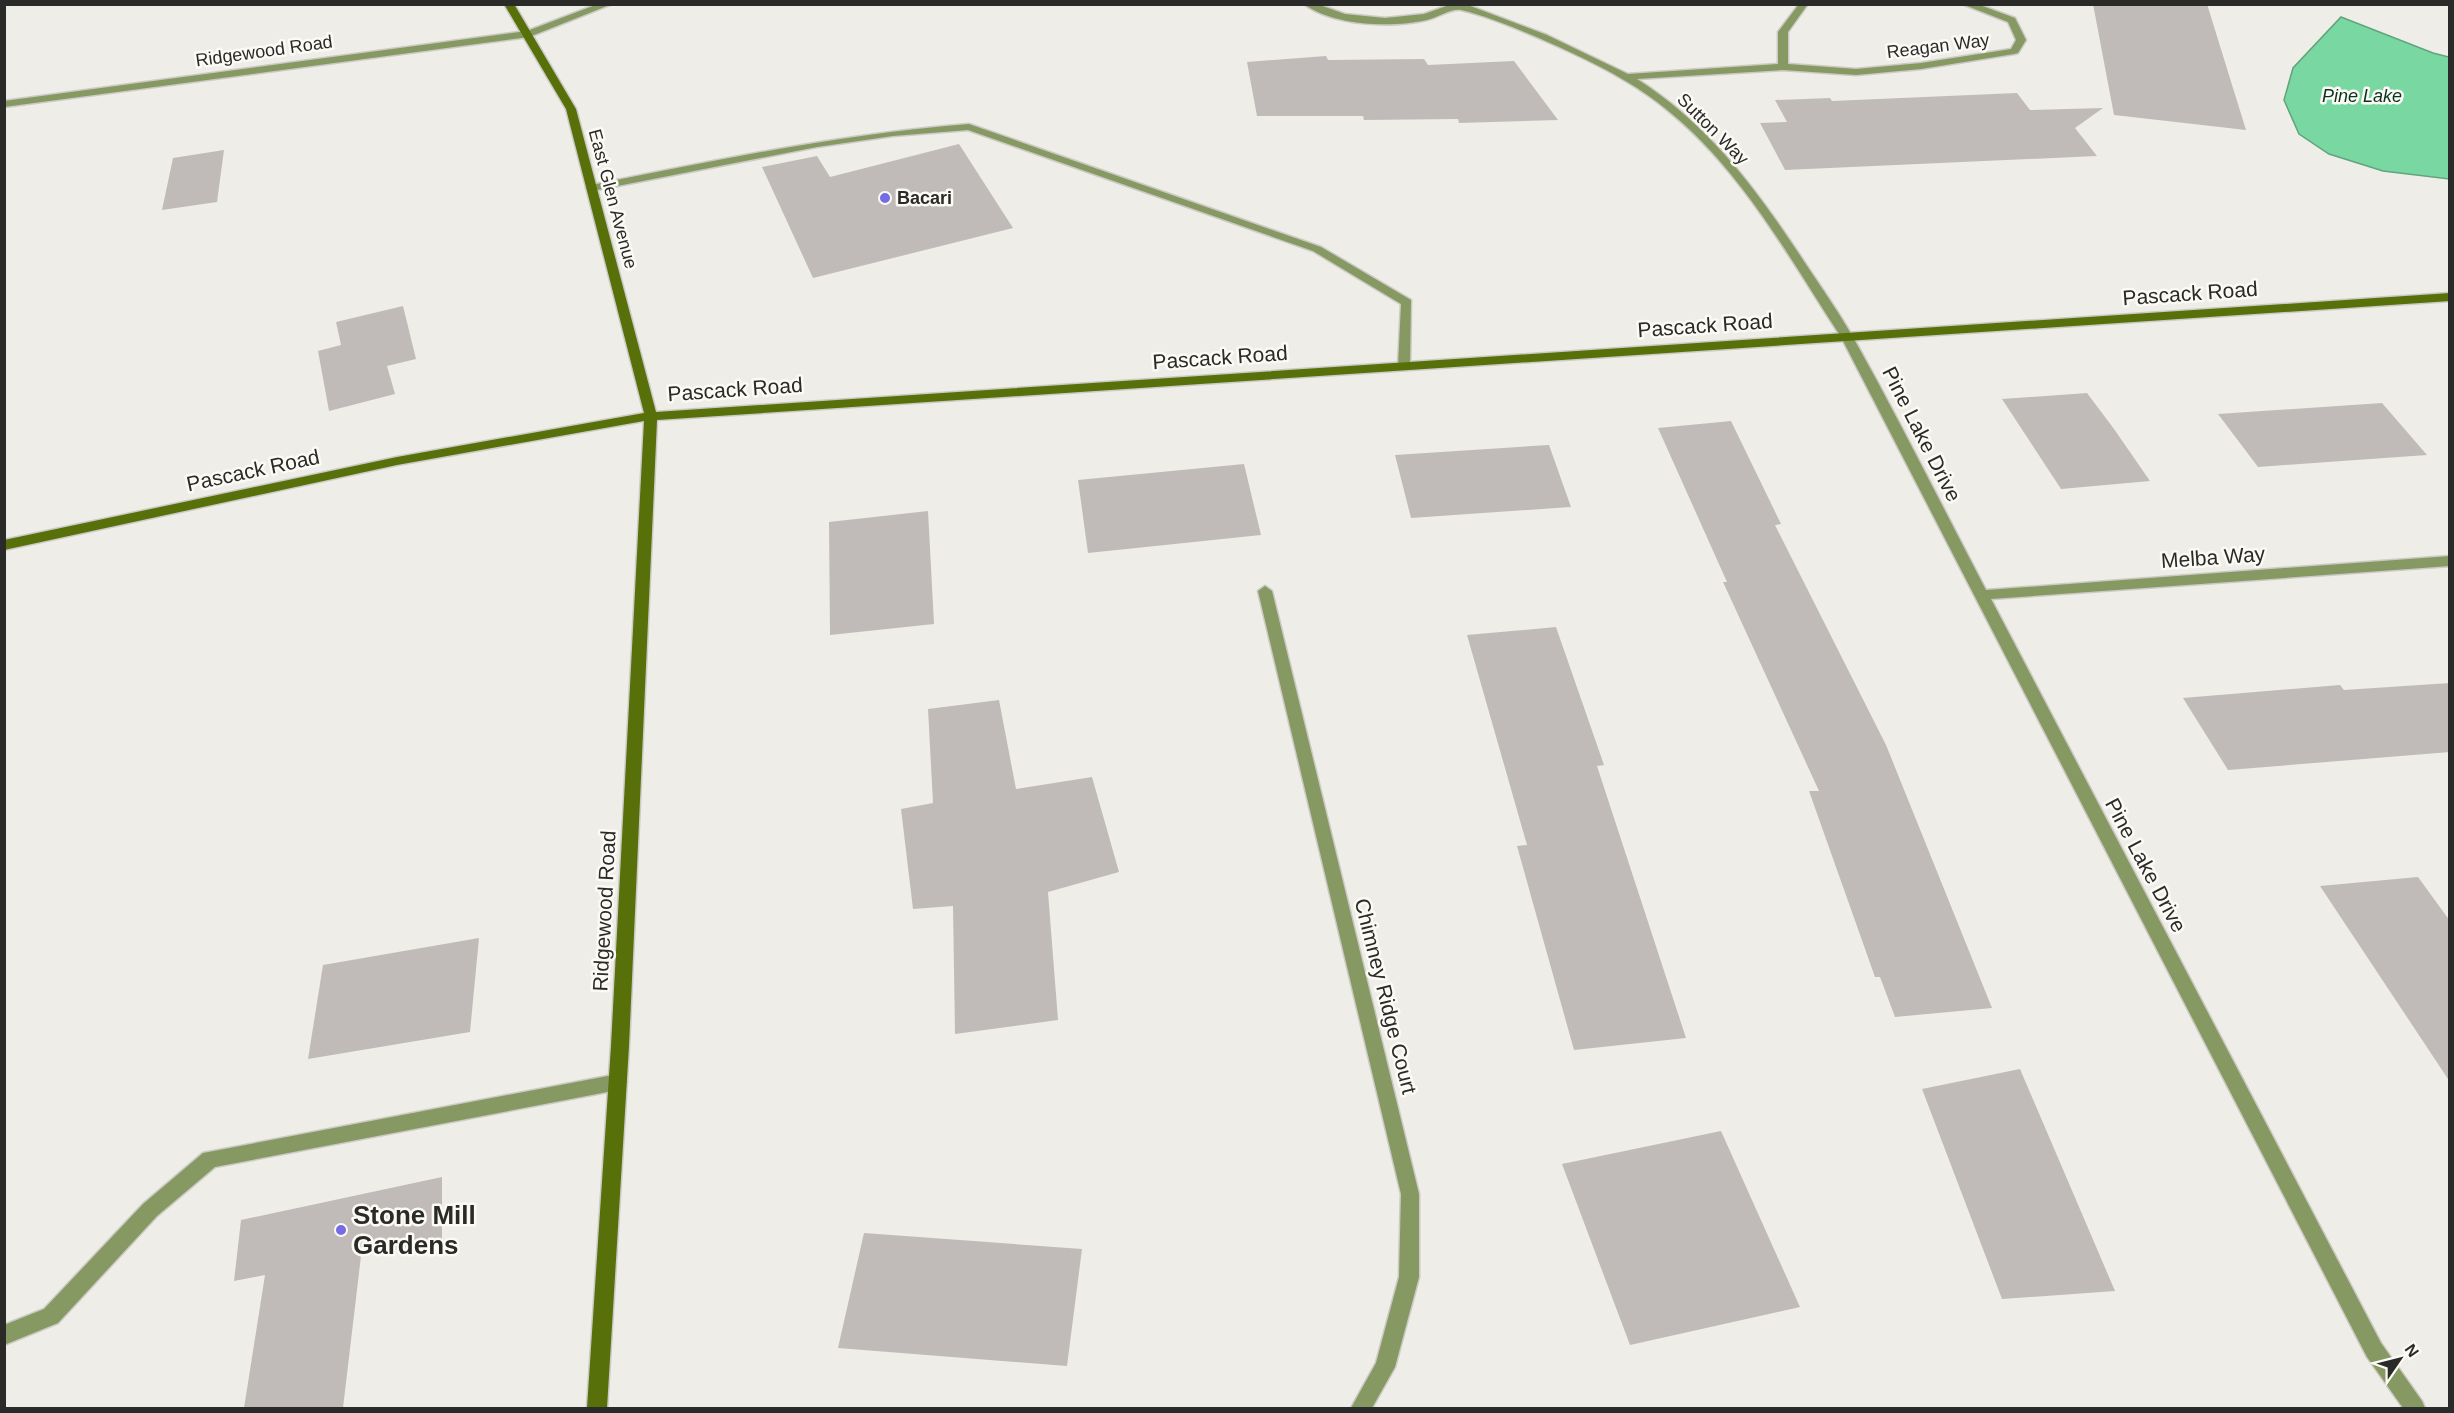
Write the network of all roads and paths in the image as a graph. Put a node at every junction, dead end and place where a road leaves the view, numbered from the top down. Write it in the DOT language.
graph roads {
  1 [pos="509,4"];
  2 [pos="608,4"];
  3 [pos="1308,4"];
  4 [pos="1804,4"];
  5 [pos="1966,4"];
  6 [pos="1460,5"];
  7 [pos="529,34"];
  8 [pos="1783,67"];
  9 [pos="1628,77"];
  10 [pos="4,104"];
  11 [pos="592,188"];
  12 [pos="2450,297"];
  13 [pos="1846,337"];
  14 [pos="1404,366"];
  15 [pos="651,416"];
  16 [pos="4,544"];
  17 [pos="2450,561"];
  18 [pos="1265,591"];
  19 [pos="1980,595"];
  20 [pos="618,1082"];
  21 [pos="4,1335"];
  22 [pos="597,1408"];
  23 [pos="1361,1408"];
  24 [pos="2415,1408"];
  1 -- 7 [label="street, East Glen Avenue"];
  2 -- 7 [label="street, Ridgewood Road"];
  3 -- 6 [label="street, Sutton Way"];
  4 -- 8 [label="street"];
  5 -- 8 [label="street, Reagan Way"];
  6 -- 9 [label="street, Sutton Way"];
  7 -- 10 [label="street, Ridgewood Road"];
  7 -- 11 [label="street, East Glen Avenue"];
  8 -- 9 [label="street, Reagan Way"];
  9 -- 13 [label="street, Sutton Way"];
  11 -- 14 [label="street"];
  11 -- 15 [label="street, East Glen Avenue"];
  12 -- 13 [label="street, Pascack Road"];
  13 -- 14 [label="street, Pascack Road"];
  13 -- 19 [label="street, Pine Lake Drive"];
  14 -- 15 [label="street, Pascack Road"];
  15 -- 16 [label="street, Pascack Road"];
  15 -- 20 [label="street, Ridgewood Road"];
  17 -- 19 [label="street, Melba Way"];
  18 -- 23 [label="street, Chimney Ridge Court"];
  19 -- 24 [label="street, Pine Lake Drive"];
  20 -- 21 [label="street"];
  20 -- 22 [label="street, Ridgewood Road"];
}
